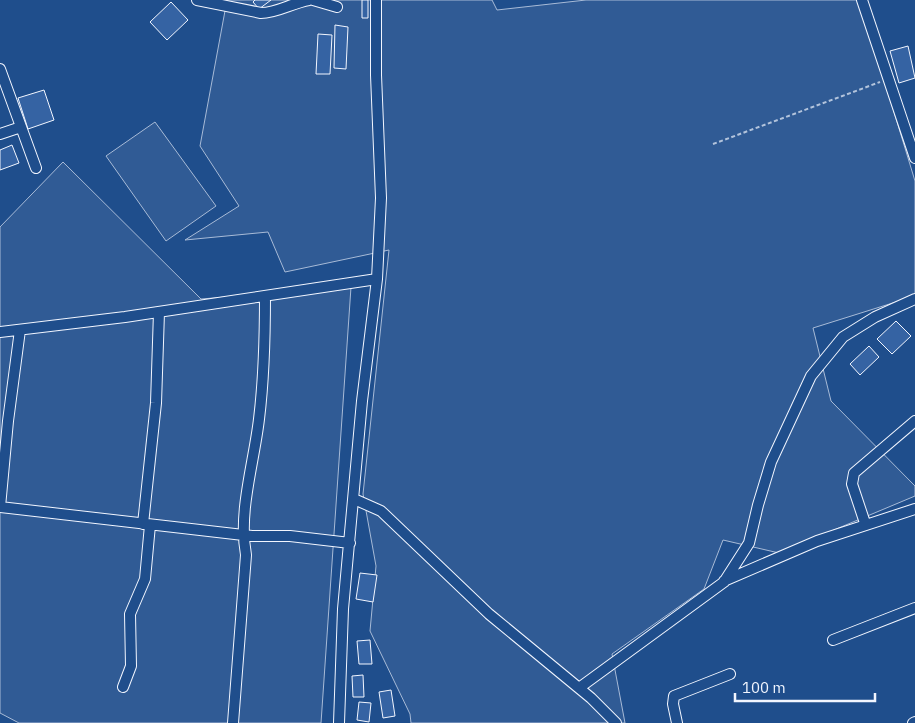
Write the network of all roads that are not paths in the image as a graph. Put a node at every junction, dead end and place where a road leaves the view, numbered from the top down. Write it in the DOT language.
graph roads {
  1 [pos="198,0"];
  2 [pos="309,0"];
  3 [pos="313,0"];
  4 [pos="376,0"];
  5 [pos="862,0"];
  6 [pos="337,7"];
  7 [pos="0,70"];
  8 [pos="21,127"];
  9 [pos="0,134"];
  10 [pos="915,158"];
  11 [pos="36,168"];
  12 [pos="377,279"];
  13 [pos="265,296"];
  14 [pos="915,298"];
  15 [pos="159,312"];
  16 [pos="20,330"];
  17 [pos="0,332"];
  18 [pos="915,420"];
  19 [pos="3,433"];
  20 [pos="354,499"];
  21 [pos="0,507"];
  22 [pos="915,509"];
  23 [pos="146,524"];
  24 [pos="865,524"];
  25 [pos="242,534"];
  26 [pos="350,543"];
  27 [pos="724,582"];
  28 [pos="915,608"];
  29 [pos="833,640"];
  30 [pos="730,674"];
  31 [pos="123,688"];
  32 [pos="579,688"];
  33 [pos="233,723"];
  34 [pos="338,723"];
  35 [pos="616,723"];
  36 [pos="677,723"];
  1 -- 2 [label="street"];
  3 -- 6 [label="street"];
  4 -- 12 [label="street"];
  5 -- 10 [label="street"];
  7 -- 8 [label="street"];
  8 -- 9 [label="street"];
  8 -- 11 [label="street"];
  12 -- 13 [label="street"];
  12 -- 20 [label="street"];
  13 -- 15 [label="street"];
  13 -- 25 [label="street"];
  14 -- 27 [label="street"];
  15 -- 16 [label="street"];
  15 -- 23 [label="street"];
  16 -- 17 [label="street"];
  16 -- 19 [label="street"];
  18 -- 24 [label="street"];
  19 -- 21 [label="street"];
  20 -- 26 [label="street"];
  20 -- 32 [label="street"];
  21 -- 23 [label="street"];
  22 -- 24 [label="street"];
  23 -- 25 [label="street"];
  23 -- 31 [label="street"];
  24 -- 27 [label="street"];
  25 -- 26 [label="street"];
  25 -- 33 [label="street"];
  26 -- 34 [label="street"];
  27 -- 32 [label="street"];
  28 -- 29 [label="street"];
  30 -- 36 [label="street"];
  32 -- 35 [label="street"];
}
